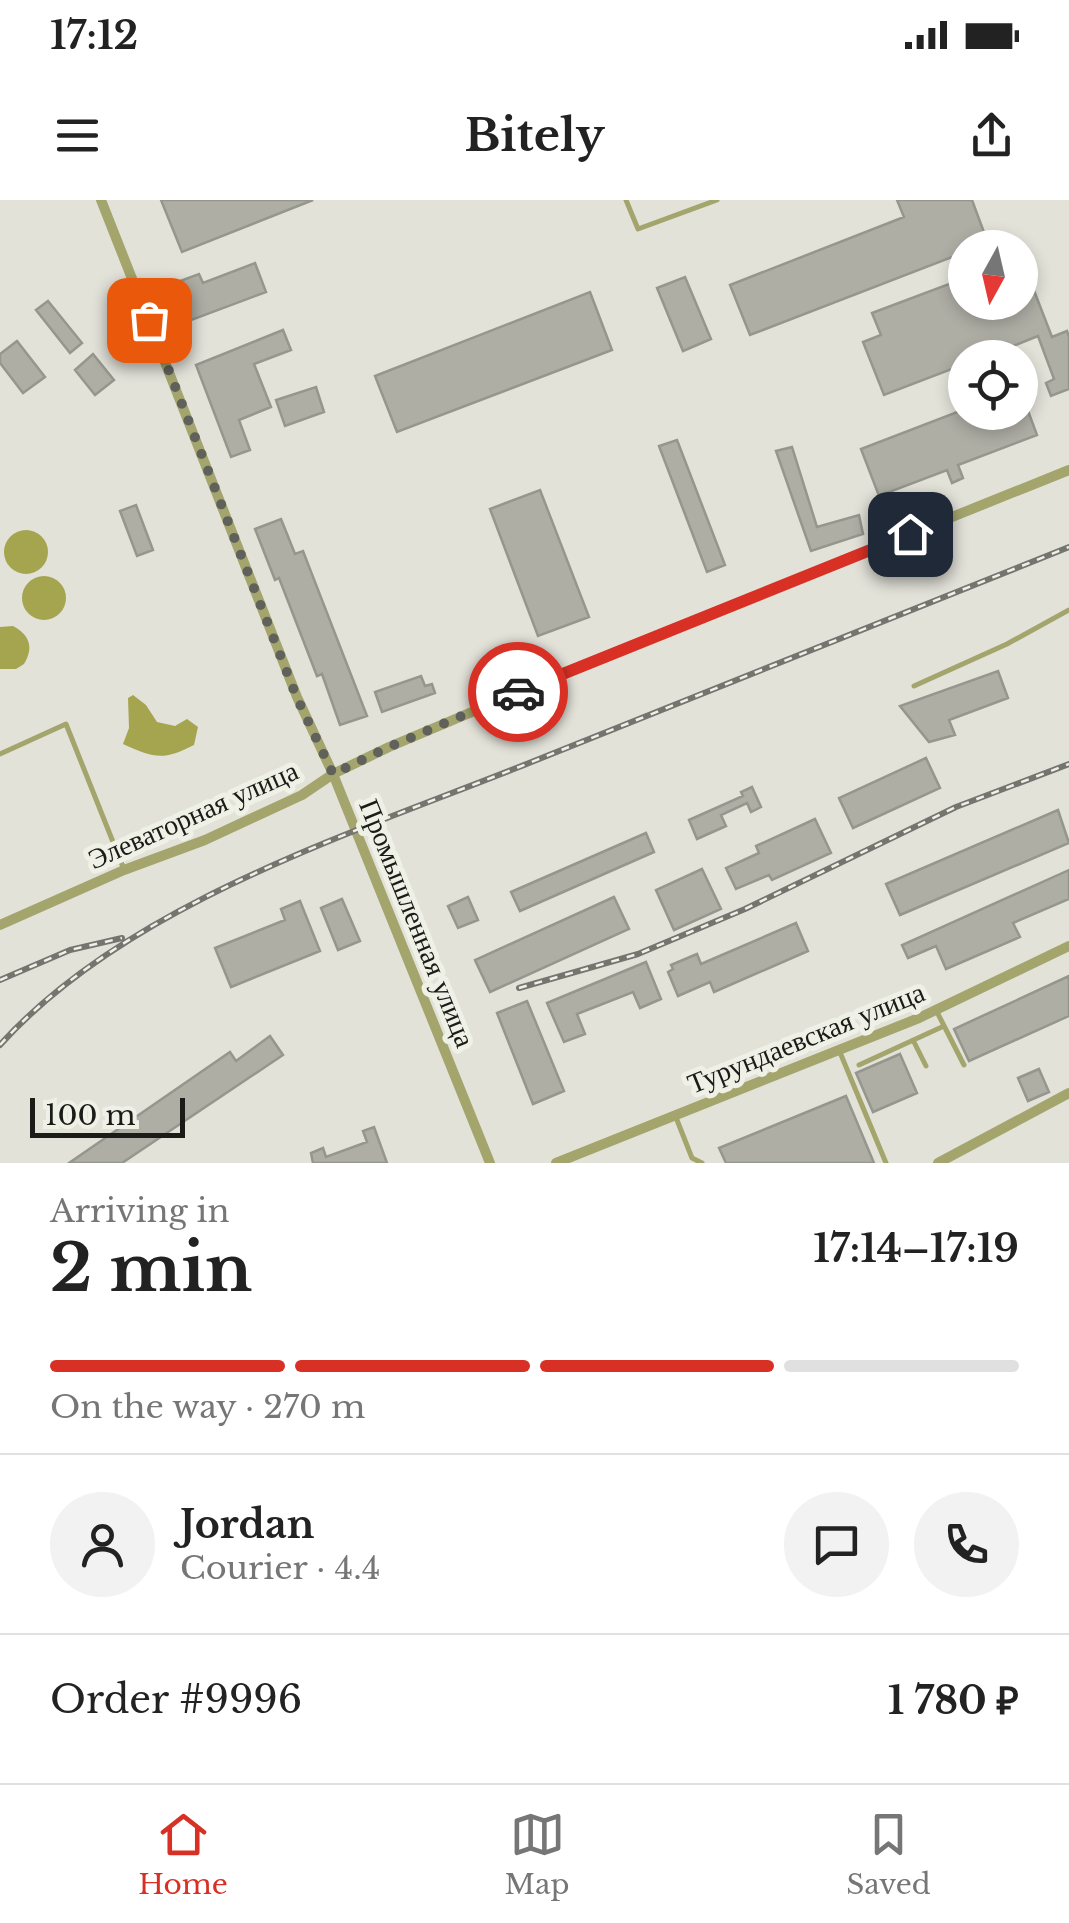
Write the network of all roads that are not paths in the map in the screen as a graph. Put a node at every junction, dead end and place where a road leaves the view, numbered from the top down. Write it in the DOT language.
graph roads {
  1 [pos="101,200"];
  2 [pos="626,200"];
  3 [pos="717,200"];
  4 [pos="1069,470"];
  5 [pos="1069,610"];
  6 [pos="914,686"];
  7 [pos="0,754"];
  8 [pos="333,774"];
  9 [pos="124,870"];
  10 [pos="0,925"];
  11 [pos="1069,946"];
  12 [pos="936,1010"];
  13 [pos="944,1026"];
  14 [pos="913,1040"];
  15 [pos="839,1050"];
  16 [pos="858,1065"];
  17 [pos="964,1065"];
  18 [pos="926,1066"];
  19 [pos="1069,1092"];
  20 [pos="675,1116"];
  21 [pos="490,1163"];
  22 [pos="556,1163"];
  23 [pos="702,1163"];
  24 [pos="886,1163"];
  25 [pos="938,1163"];
  1 -- 8 [label="street, Промышленная улица"];
  2 -- 3 [label="lane"];
  4 -- 8 [label="street, Элеваторная улица"];
  5 -- 6 [label="lane"];
  7 -- 9 [label="lane"];
  8 -- 9 [label="street, Элеваторная улица"];
  8 -- 21 [label="street, Промышленная улица"];
  9 -- 10 [label="street, Элеваторная улица"];
  11 -- 12 [label="street, Турундаевская улица"];
  12 -- 13 [label="lane"];
  12 -- 15 [label="street, Турундаевская улица"];
  13 -- 14 [label="lane"];
  13 -- 17 [label="lane"];
  14 -- 16 [label="lane"];
  14 -- 18 [label="lane"];
  15 -- 20 [label="street, Турундаевская улица"];
  15 -- 24 [label="lane"];
  19 -- 25 [label="street"];
  20 -- 22 [label="street, Турундаевская улица"];
  20 -- 23 [label="lane"];
}
